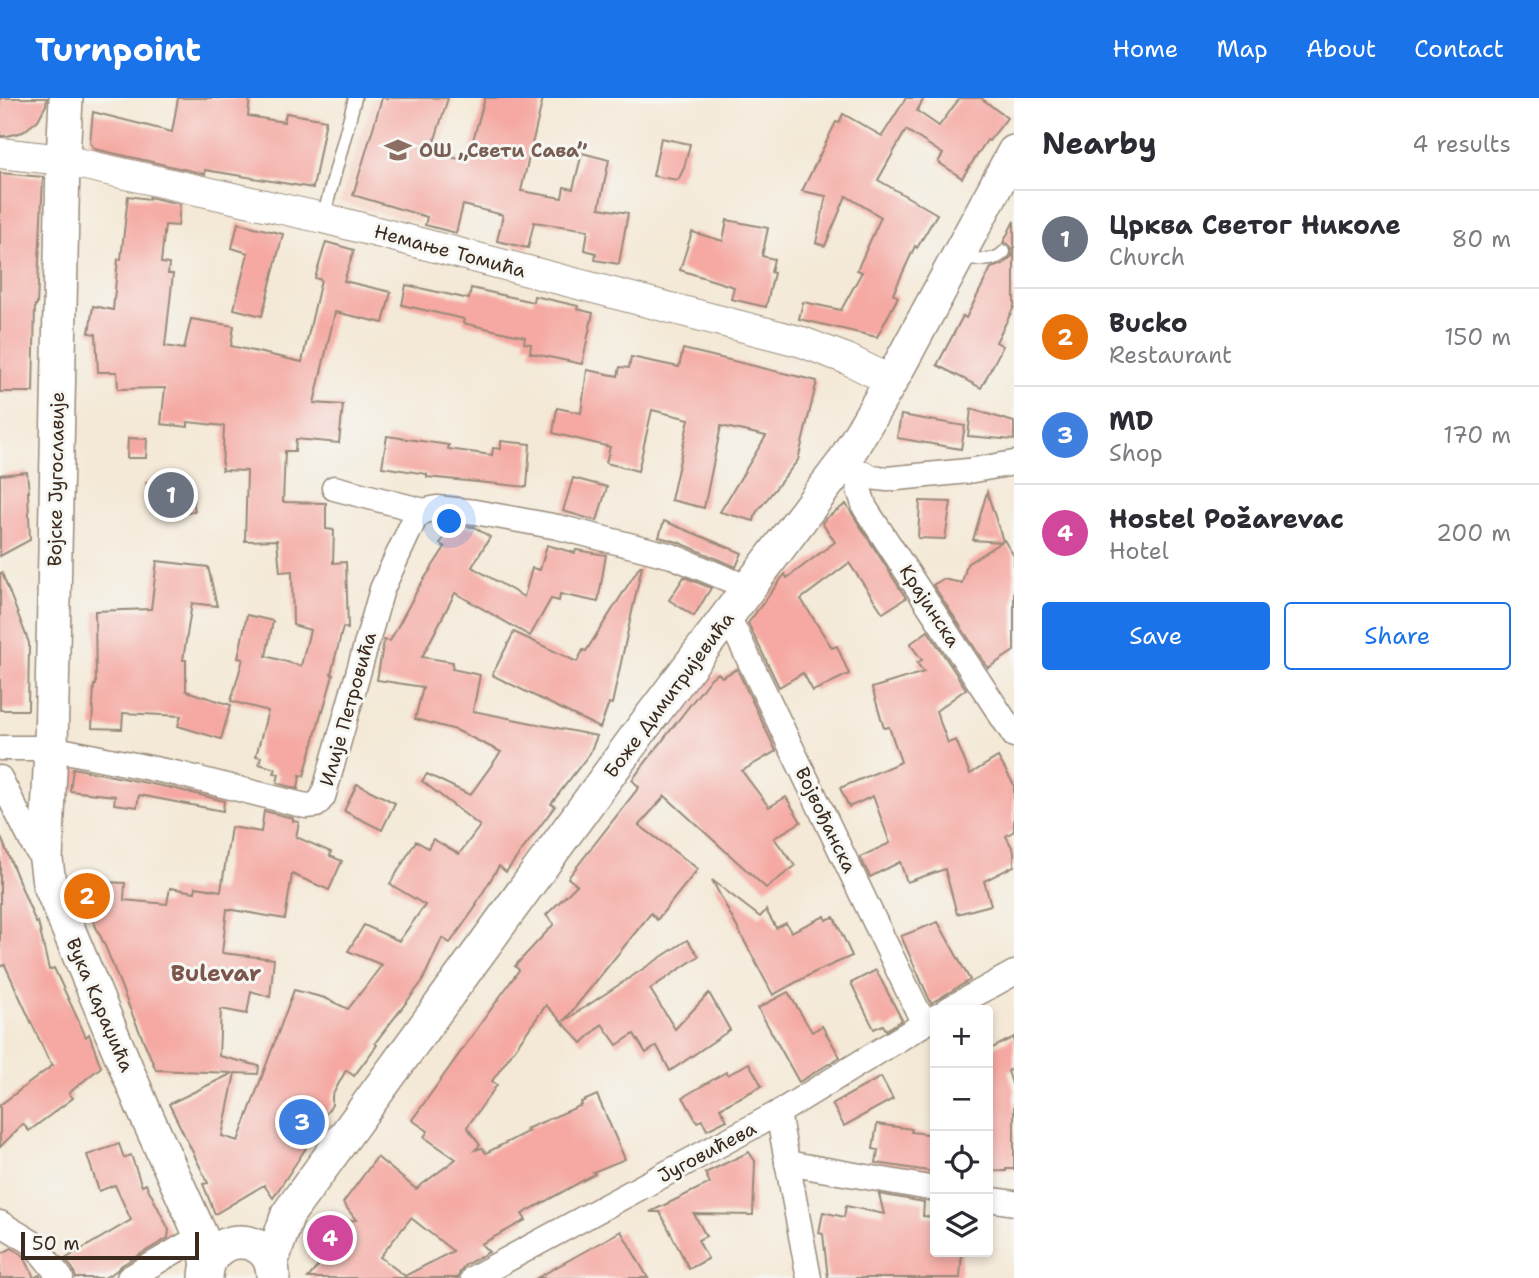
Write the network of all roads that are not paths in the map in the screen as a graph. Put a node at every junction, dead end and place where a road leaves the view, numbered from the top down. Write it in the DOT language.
graph roads {
  1 [pos="66,98"];
  2 [pos="355,98"];
  3 [pos="0,153"];
  4 [pos="1013,159"];
  5 [pos="63,160"];
  6 [pos="323,218"];
  7 [pos="1004,252"];
  8 [pos="959,255"];
  9 [pos="891,382"];
  10 [pos="1014,463"];
  11 [pos="851,468"];
  12 [pos="334,488"];
  13 [pos="424,511"];
  14 [pos="749,588"];
  15 [pos="728,616"];
  16 [pos="1014,735"];
  17 [pos="0,748"];
  18 [pos="51,748"];
  19 [pos="0,778"];
  20 [pos="46,860"];
  21 [pos="1014,973"];
  22 [pos="956,1005"];
  23 [pos="929,1020"];
  24 [pos="778,1113"];
  25 [pos="786,1163"];
  26 [pos="930,1188"];
  27 [pos="993,1200"];
  28 [pos="1014,1203"];
  29 [pos="288,1214"];
  30 [pos="0,1223"];
  31 [pos="217,1252"];
  32 [pos="272,1271"];
  33 [pos="61,1278"];
  34 [pos="129,1278"];
  35 [pos="473,1278"];
  36 [pos="809,1278"];
  1 -- 5 [label="main road, Војске Југославије"];
  2 -- 6 [label="lane"];
  3 -- 5 [label="street, Немање Томића"];
  4 -- 8 [label="main road, Боже Димитријевића"];
  5 -- 6 [label="street, Немање Томића"];
  5 -- 18 [label="main road, Војске Југославије"];
  6 -- 9 [label="street, Немање Томића"];
  7 -- 8 [label="lane"];
  8 -- 9 [label="main road, Боже Димитријевића"];
  9 -- 11 [label="main road, Боже Димитријевића"];
  10 -- 11 [label="street"];
  11 -- 14 [label="main road, Боже Димитријевића"];
  11 -- 16 [label="street, Крајинска"];
  12 -- 13 [label="street"];
  13 -- 14 [label="street"];
  13 -- 18 [label="street, Илије Петровића"];
  14 -- 15 [label="main road, Боже Димитријевића"];
  15 -- 23 [label="street, Војвођанска"];
  15 -- 29 [label="main road, Боже Димитријевића"];
  17 -- 18 [label="street, Илије Петровића"];
  18 -- 20 [label="main road, Војске Југославије"];
  19 -- 20 [label="street, Вука Караџића"];
  20 -- 31 [label="main road, Вука Караџића"];
  21 -- 22 [label="street"];
  23 -- 24 [label="street, Југовићева"];
  24 -- 25 [label="street"];
  24 -- 35 [label="street, Југовићева"];
  25 -- 26 [label="street"];
  25 -- 36 [label="street"];
  27 -- 28 [label="street"];
  29 -- 31 [label="main road, Боже Димитријевића"];
  29 -- 32 [label="main road, Боже Димитријевића"];
  30 -- 33 [label="street"];
  31 -- 32 [label="main road"];
  31 -- 34 [label="street"];
}
